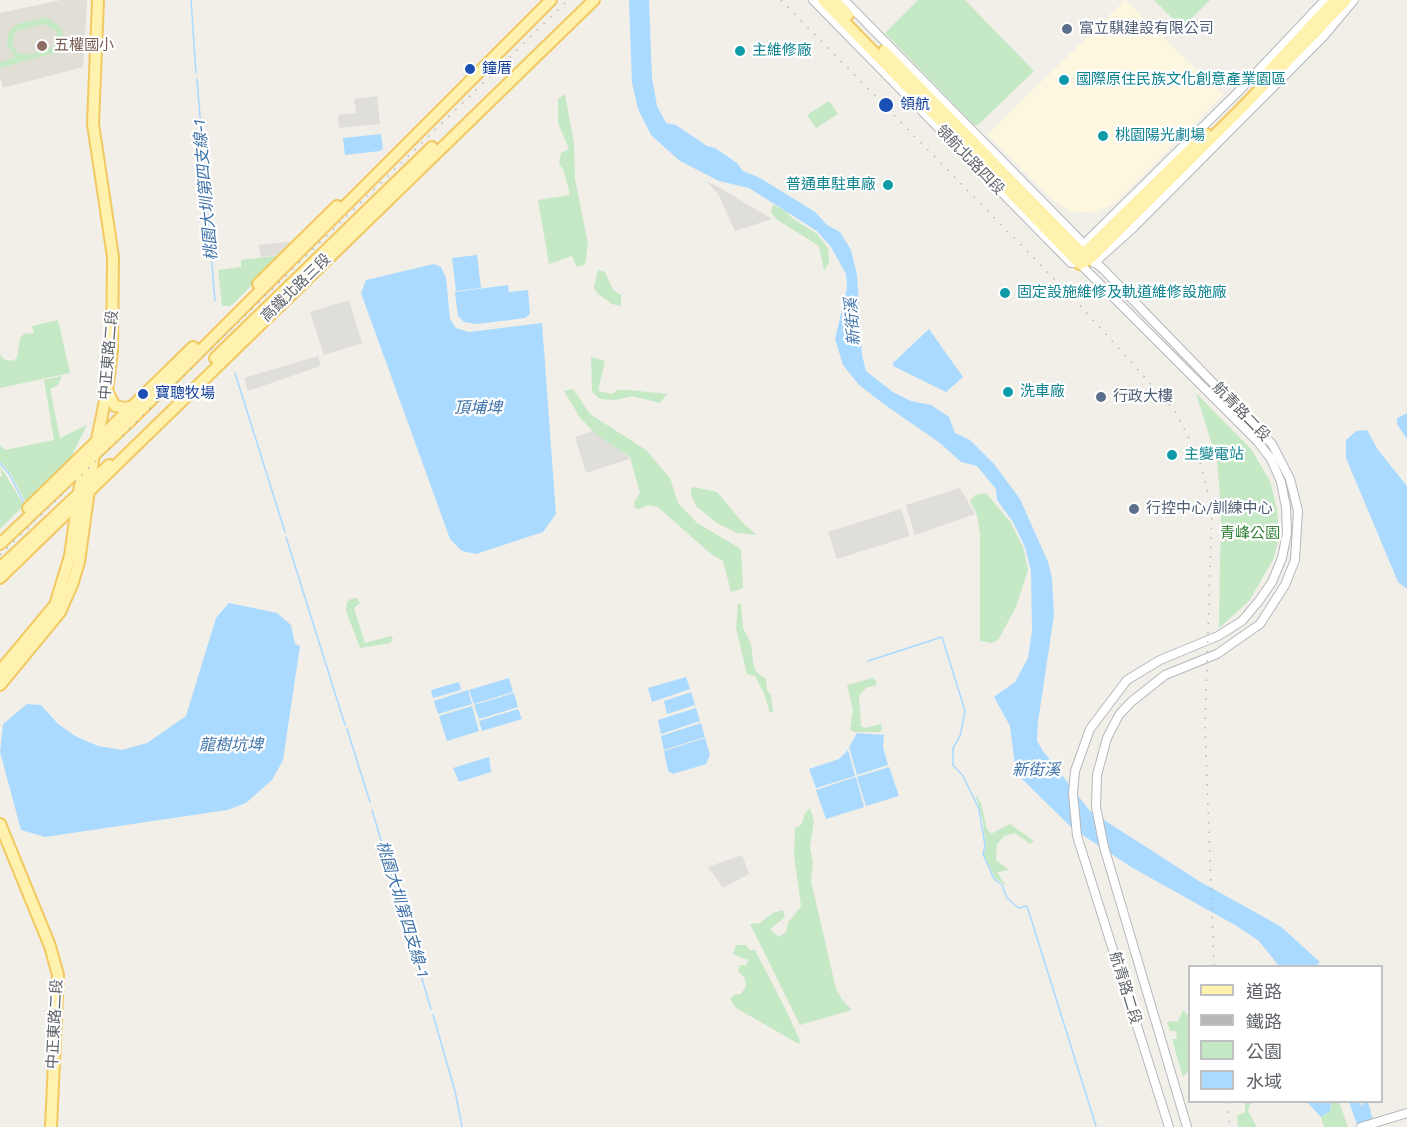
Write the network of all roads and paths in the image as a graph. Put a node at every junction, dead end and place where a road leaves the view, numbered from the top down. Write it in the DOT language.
graph roads {
  1 [pos="92,0"];
  2 [pos="98,0"];
  3 [pos="544,0"];
  4 [pos="551,0"];
  5 [pos="587,0"];
  6 [pos="594,0"];
  7 [pos="813,0"];
  8 [pos="823,0"];
  9 [pos="834,0"];
  10 [pos="844,0"];
  11 [pos="1325,0"];
  12 [pos="1335,0"];
  13 [pos="1346,0"];
  14 [pos="1354,0"];
  15 [pos="316,226"];
  16 [pos="339,236"];
  17 [pos="1084,240"];
  18 [pos="296,256"];
  19 [pos="1088,260"];
  20 [pos="316,268"];
  21 [pos="107,391"];
  22 [pos="187,394"];
  23 [pos="169,404"];
  24 [pos="135,406"];
  25 [pos="98,438"];
  26 [pos="91,451"];
  27 [pos="84,463"];
  28 [pos="90,482"];
  29 [pos="84,494"];
  30 [pos="79,505"];
  31 [pos="52,528"];
  32 [pos="0,535"];
  33 [pos="73,538"];
  34 [pos="0,544"];
  35 [pos="0,568"];
  36 [pos="0,578"];
  37 [pos="0,671"];
  38 [pos="0,685"];
  39 [pos="0,824"];
  40 [pos="1404,1114"];
  41 [pos="51,1127"];
  42 [pos="1169,1127"];
  43 [pos="1188,1127"];
  44 [pos="1361,1127"];
  1 -- 26 [label="main road, 中正東路二段"];
  2 -- 21 [label="main road, 中正東路二段"];
  3 -- 15 [label="main road, 高鐵北路三段"];
  4 -- 18 [label="main road, 高鐵北路三段"];
  5 -- 16 [label="main road, 高鐵北路三段"];
  6 -- 20 [label="main road, 高鐵北路三段"];
  7 -- 19 [label="street, 領航北路四段"];
  8 -- 19 [label="main road, 領航北路四段"];
  9 -- 19 [label="main road, 領航北路四段"];
  10 -- 17 [label="street, 領航北路四段"];
  11 -- 17 [label="street"];
  12 -- 19 [label="main road"];
  13 -- 19 [label="main road"];
  14 -- 19 [label="street"];
  15 -- 18 [label="main road"];
  15 -- 24 [label="main road, 高鐵北路三段"];
  16 -- 20 [label="main road"];
  16 -- 23 [label="main road, 高鐵北路三段"];
  17 -- 19 [label="street"];
  18 -- 26 [label="main road, 高鐵北路三段"];
  19 -- 42 [label="street, 航青路二段"];
  19 -- 43 [label="street, 航青路二段"];
  20 -- 22 [label="main road, 高鐵北路三段"];
  21 -- 24 [label="main road"];
  21 -- 25 [label="main road, 中正東路二段"];
  22 -- 23 [label="main road"];
  22 -- 29 [label="main road, 高鐵北路三段"];
  23 -- 28 [label="main road, 高鐵北路三段"];
  24 -- 25 [label="main road, 高鐵北路三段"];
  25 -- 26 [label="main road, 高鐵北路三段"];
  26 -- 27 [label="main road, 中正東路二段"];
  26 -- 28 [label="main road, 中正東路二段"];
  26 -- 32 [label="main road, 高鐵北路三段"];
  27 -- 29 [label="main road, 中正東路二段"];
  27 -- 34 [label="main road"];
  28 -- 29 [label="main road, 中正東路二段"];
  29 -- 30 [label="main road, 高鐵北路三段"];
  29 -- 35 [label="main road, 高鐵北路三段"];
  29 -- 38 [label="main road, 中正東路二段"];
  30 -- 31 [label="main road, 高鐵北路三段"];
  30 -- 33 [label="main road"];
  31 -- 33 [label="main road"];
  31 -- 36 [label="main road, 高鐵北路三段"];
  33 -- 37 [label="main road"];
  39 -- 41 [label="main road, 中正東路二段"];
  40 -- 44 [label="street"];
}
